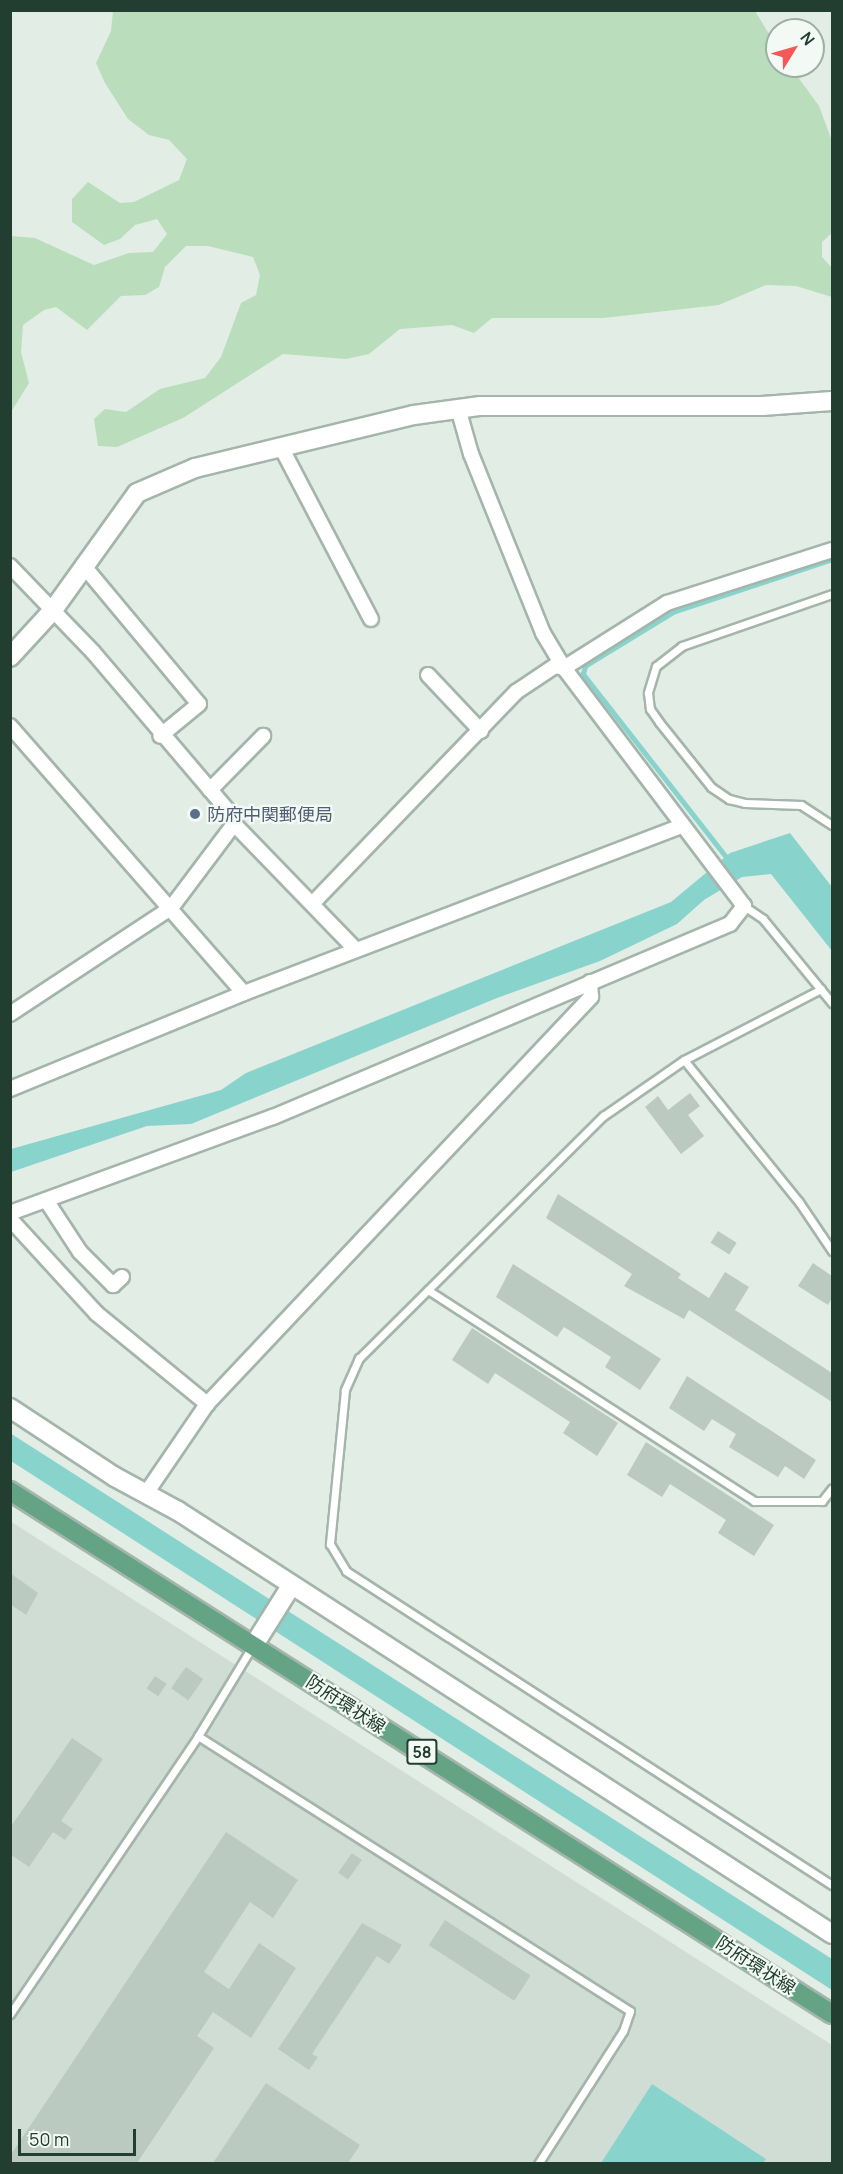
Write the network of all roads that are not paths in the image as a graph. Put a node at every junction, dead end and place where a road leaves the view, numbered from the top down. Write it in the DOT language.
graph roads {
  1 [pos="832,401"];
  2 [pos="458,408"];
  3 [pos="281,447"];
  4 [pos="832,550"];
  5 [pos="83,565"];
  6 [pos="10,566"];
  7 [pos="832,594"];
  8 [pos="53,610"];
  9 [pos="371,619"];
  10 [pos="10,657"];
  11 [pos="564,668"];
  12 [pos="428,675"];
  13 [pos="10,726"];
  14 [pos="481,730"];
  15 [pos="160,736"];
  16 [pos="263,736"];
  17 [pos="210,790"];
  18 [pos="234,824"];
  19 [pos="832,825"];
  20 [pos="682,826"];
  21 [pos="313,903"];
  22 [pos="744,906"];
  23 [pos="171,908"];
  24 [pos="356,950"];
  25 [pos="590,981"];
  26 [pos="821,989"];
  27 [pos="244,993"];
  28 [pos="10,997"];
  29 [pos="832,1003"];
  30 [pos="15,1012"];
  31 [pos="684,1060"];
  32 [pos="10,1089"];
  33 [pos="46,1200"];
  34 [pos="10,1213"];
  35 [pos="10,1219"];
  36 [pos="832,1251"];
  37 [pos="122,1277"];
  38 [pos="428,1290"];
  39 [pos="207,1404"];
  40 [pos="10,1408"];
  41 [pos="832,1488"];
  42 [pos="10,1491"];
  43 [pos="147,1492"];
  44 [pos="289,1589"];
  45 [pos="254,1645"];
  46 [pos="198,1736"];
  47 [pos="832,1885"];
  48 [pos="832,1934"];
  49 [pos="10,2014"];
  50 [pos="832,2014"];
  51 [pos="538,2163"];
  1 -- 2 [label="street"];
  2 -- 3 [label="street"];
  2 -- 11 [label="street"];
  3 -- 5 [label="street"];
  3 -- 9 [label="street"];
  4 -- 11 [label="street"];
  5 -- 8 [label="street"];
  5 -- 15 [label="street"];
  6 -- 8 [label="street"];
  7 -- 19 [label="lane"];
  8 -- 10 [label="street"];
  8 -- 15 [label="street"];
  11 -- 14 [label="street"];
  11 -- 20 [label="street"];
  12 -- 14 [label="street"];
  13 -- 23 [label="street"];
  14 -- 21 [label="street"];
  15 -- 17 [label="street"];
  16 -- 17 [label="street"];
  17 -- 18 [label="street"];
  18 -- 21 [label="street"];
  18 -- 23 [label="street"];
  20 -- 22 [label="street"];
  20 -- 24 [label="street"];
  21 -- 24 [label="street"];
  22 -- 25 [label="street"];
  22 -- 26 [label="lane"];
  23 -- 27 [label="street"];
  23 -- 30 [label="street"];
  24 -- 27 [label="street"];
  25 -- 33 [label="street"];
  25 -- 39 [label="street"];
  26 -- 29 [label="lane"];
  26 -- 31 [label="lane"];
  27 -- 32 [label="street"];
  28 -- 30 [label="street"];
  31 -- 36 [label="lane"];
  31 -- 38 [label="lane"];
  33 -- 34 [label="street"];
  33 -- 37 [label="street"];
  35 -- 39 [label="street"];
  38 -- 41 [label="lane"];
  38 -- 47 [label="lane"];
  39 -- 43 [label="street"];
  40 -- 43 [label="street"];
  42 -- 45 [label="main road, 防府環状線 / 58"];
  43 -- 44 [label="street"];
  44 -- 45 [label="street"];
  44 -- 48 [label="street"];
  45 -- 46 [label="lane"];
  45 -- 50 [label="main road, 防府環状線 / 58"];
  46 -- 49 [label="lane"];
  46 -- 51 [label="lane"];
}
